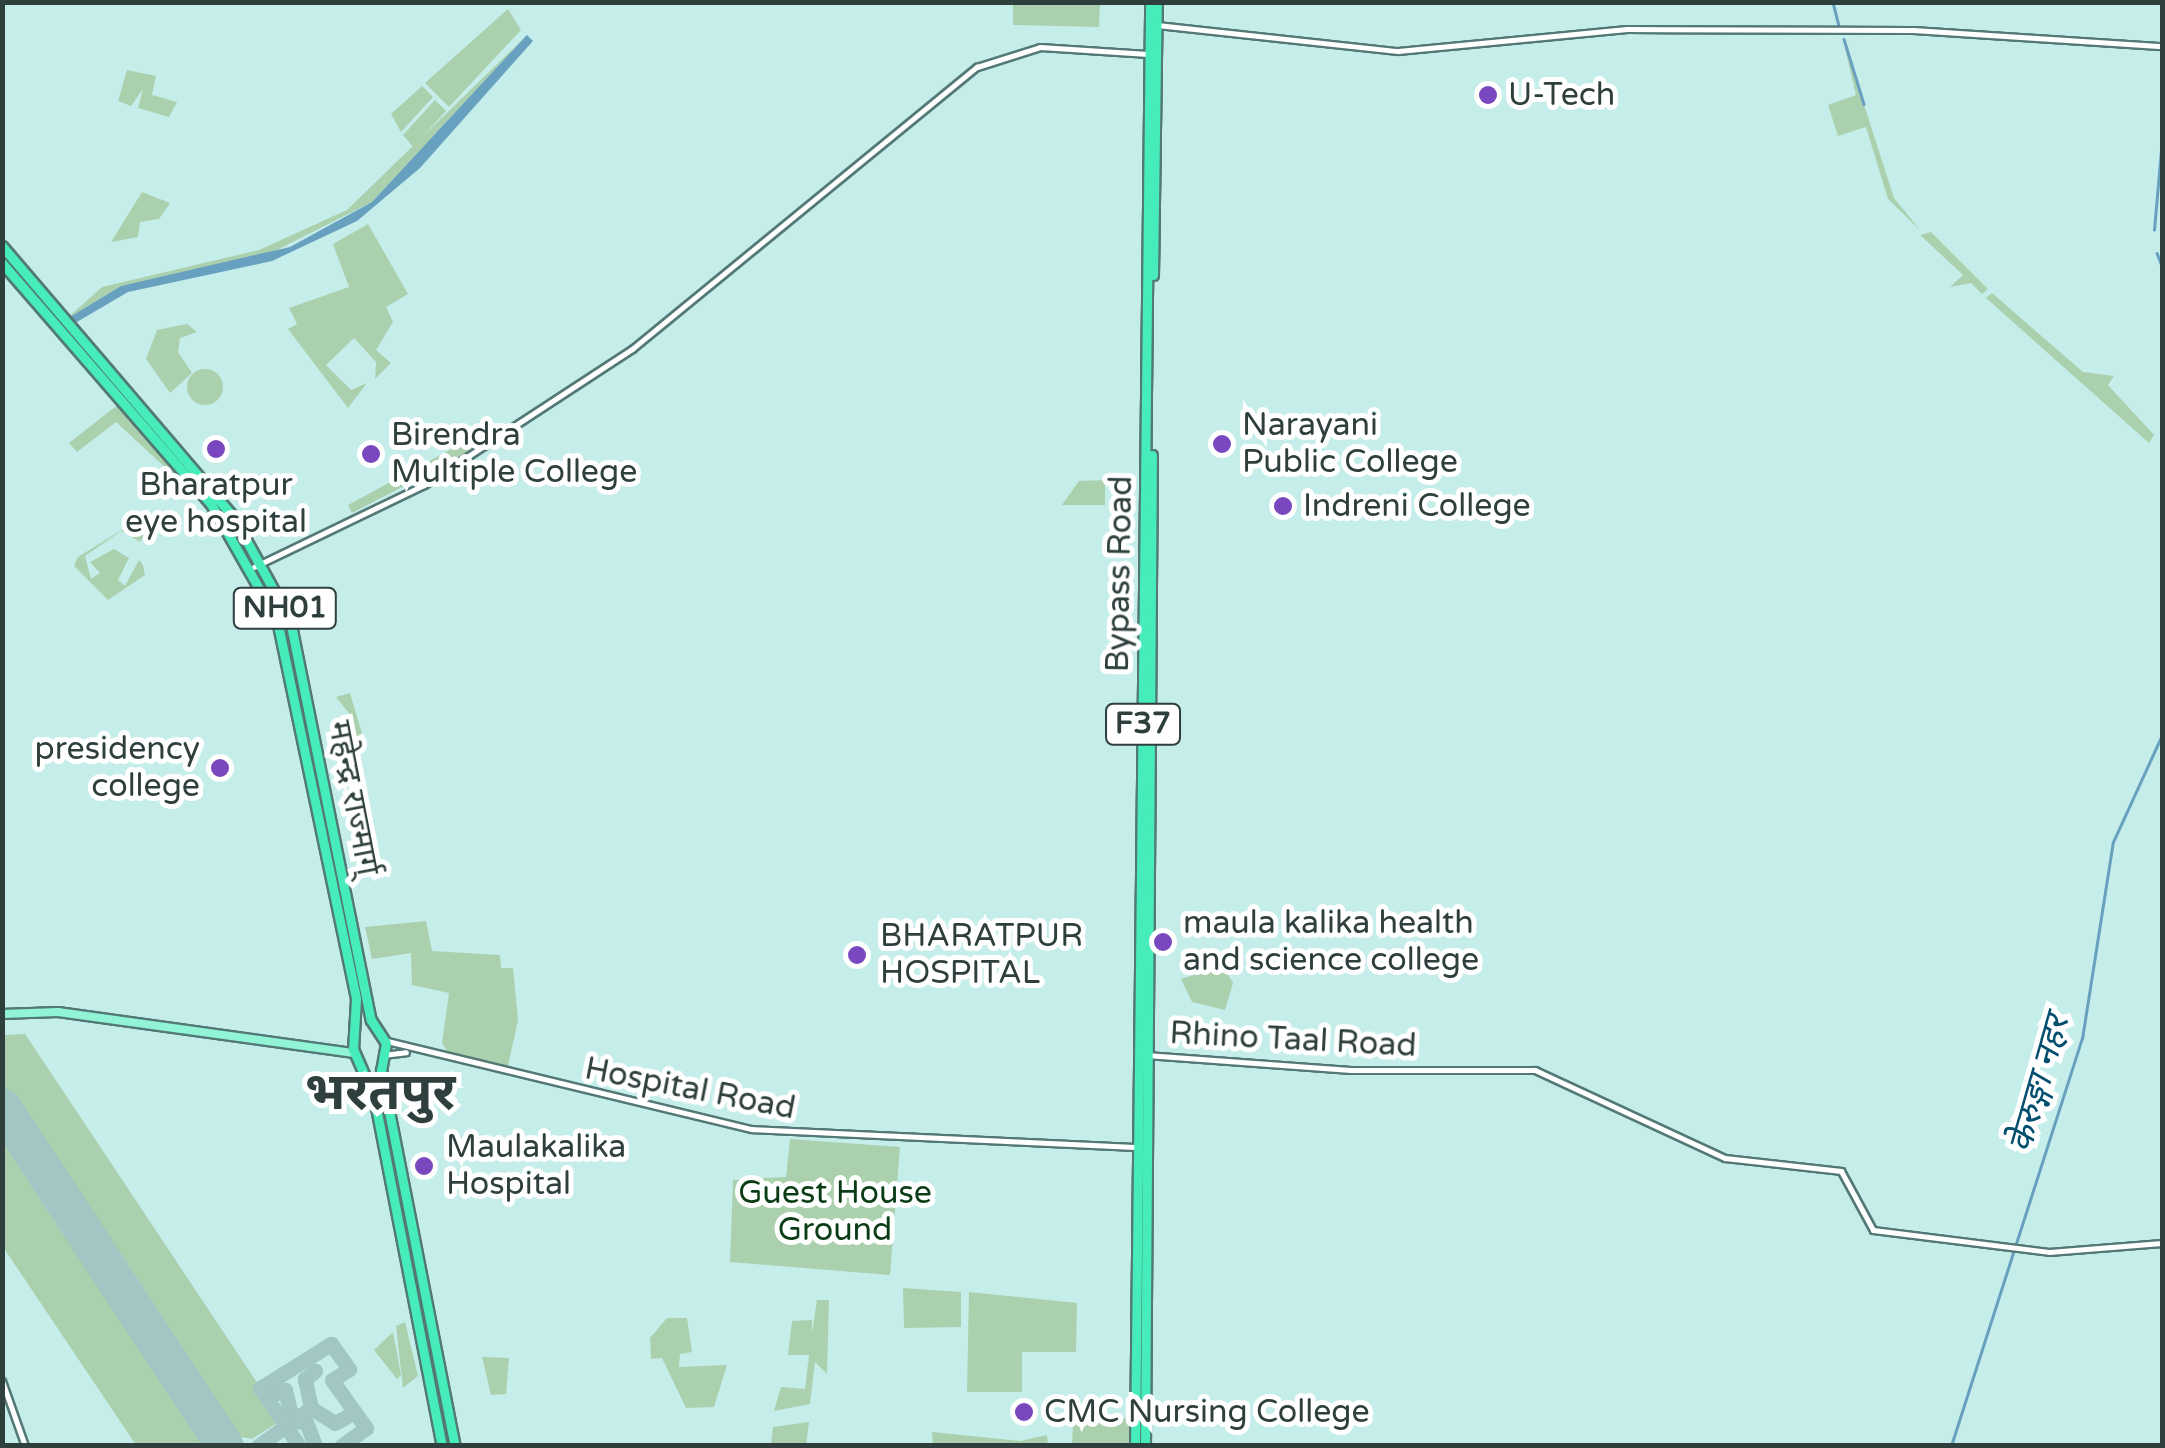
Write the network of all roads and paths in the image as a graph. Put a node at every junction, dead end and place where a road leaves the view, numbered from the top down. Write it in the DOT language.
graph roads {
  1 [pos="1153,2"];
  2 [pos="1153,25"];
  3 [pos="2162,46"];
  4 [pos="1152,55"];
  5 [pos="2,246"];
  6 [pos="2,264"];
  7 [pos="264,561"];
  8 [pos="254,567"];
  9 [pos="2,1014"];
  10 [pos="356,1036"];
  11 [pos="382,1036"];
  12 [pos="323,1042"];
  13 [pos="409,1052"];
  14 [pos="1143,1055"];
  15 [pos="356,1056"];
  16 [pos="382,1057"];
  17 [pos="1142,1146"];
  18 [pos="2162,1243"];
  19 [pos="2,1381"];
  20 [pos="25,1446"];
  21 [pos="442,1446"];
  22 [pos="455,1446"];
  23 [pos="1135,1446"];
  24 [pos="1145,1446"];
  1 -- 2 [label="highway, Bypass Road / F37"];
  2 -- 3 [label="street"];
  2 -- 4 [label="highway, Bypass Road / F37"];
  4 -- 7 [label="street"];
  4 -- 14 [label="highway, Bypass Road / F37"];
  5 -- 7 [label="highway, महेन्द्र राज्मार्ग् / NH01"];
  6 -- 8 [label="highway, महेन्द्र राज्मार्ग् / NH01"];
  7 -- 8 [label="street"];
  7 -- 11 [label="highway, महेन्द्र राज्मार्ग् / NH01"];
  8 -- 10 [label="highway, महेन्द्र राज्मार्ग् / NH01"];
  9 -- 12 [label="main road"];
  10 -- 11 [label="highway"];
  10 -- 12 [label="main road"];
  10 -- 15 [label="highway, महेन्द्र राज्मार्ग् / NH01"];
  11 -- 13 [label="street, Hospital Road"];
  11 -- 16 [label="highway, महेन्द्र राज्मार्ग् / NH01"];
  12 -- 15 [label="main road"];
  13 -- 16 [label="street, Hospital Road"];
  13 -- 17 [label="street, Hospital Road"];
  14 -- 17 [label="highway, Bypass Road / F37"];
  14 -- 18 [label="street, Rhino Taal Road"];
  15 -- 16 [label="highway"];
  15 -- 21 [label="highway, महेन्द्र राज्मार्ग् / NH01"];
  16 -- 22 [label="highway, महेन्द्र राज्मार्ग् / NH01"];
  17 -- 23 [label="highway, Bypass Road / F37"];
  17 -- 24 [label="highway, Bypass Road / F37"];
  19 -- 20 [label="street"];
}
